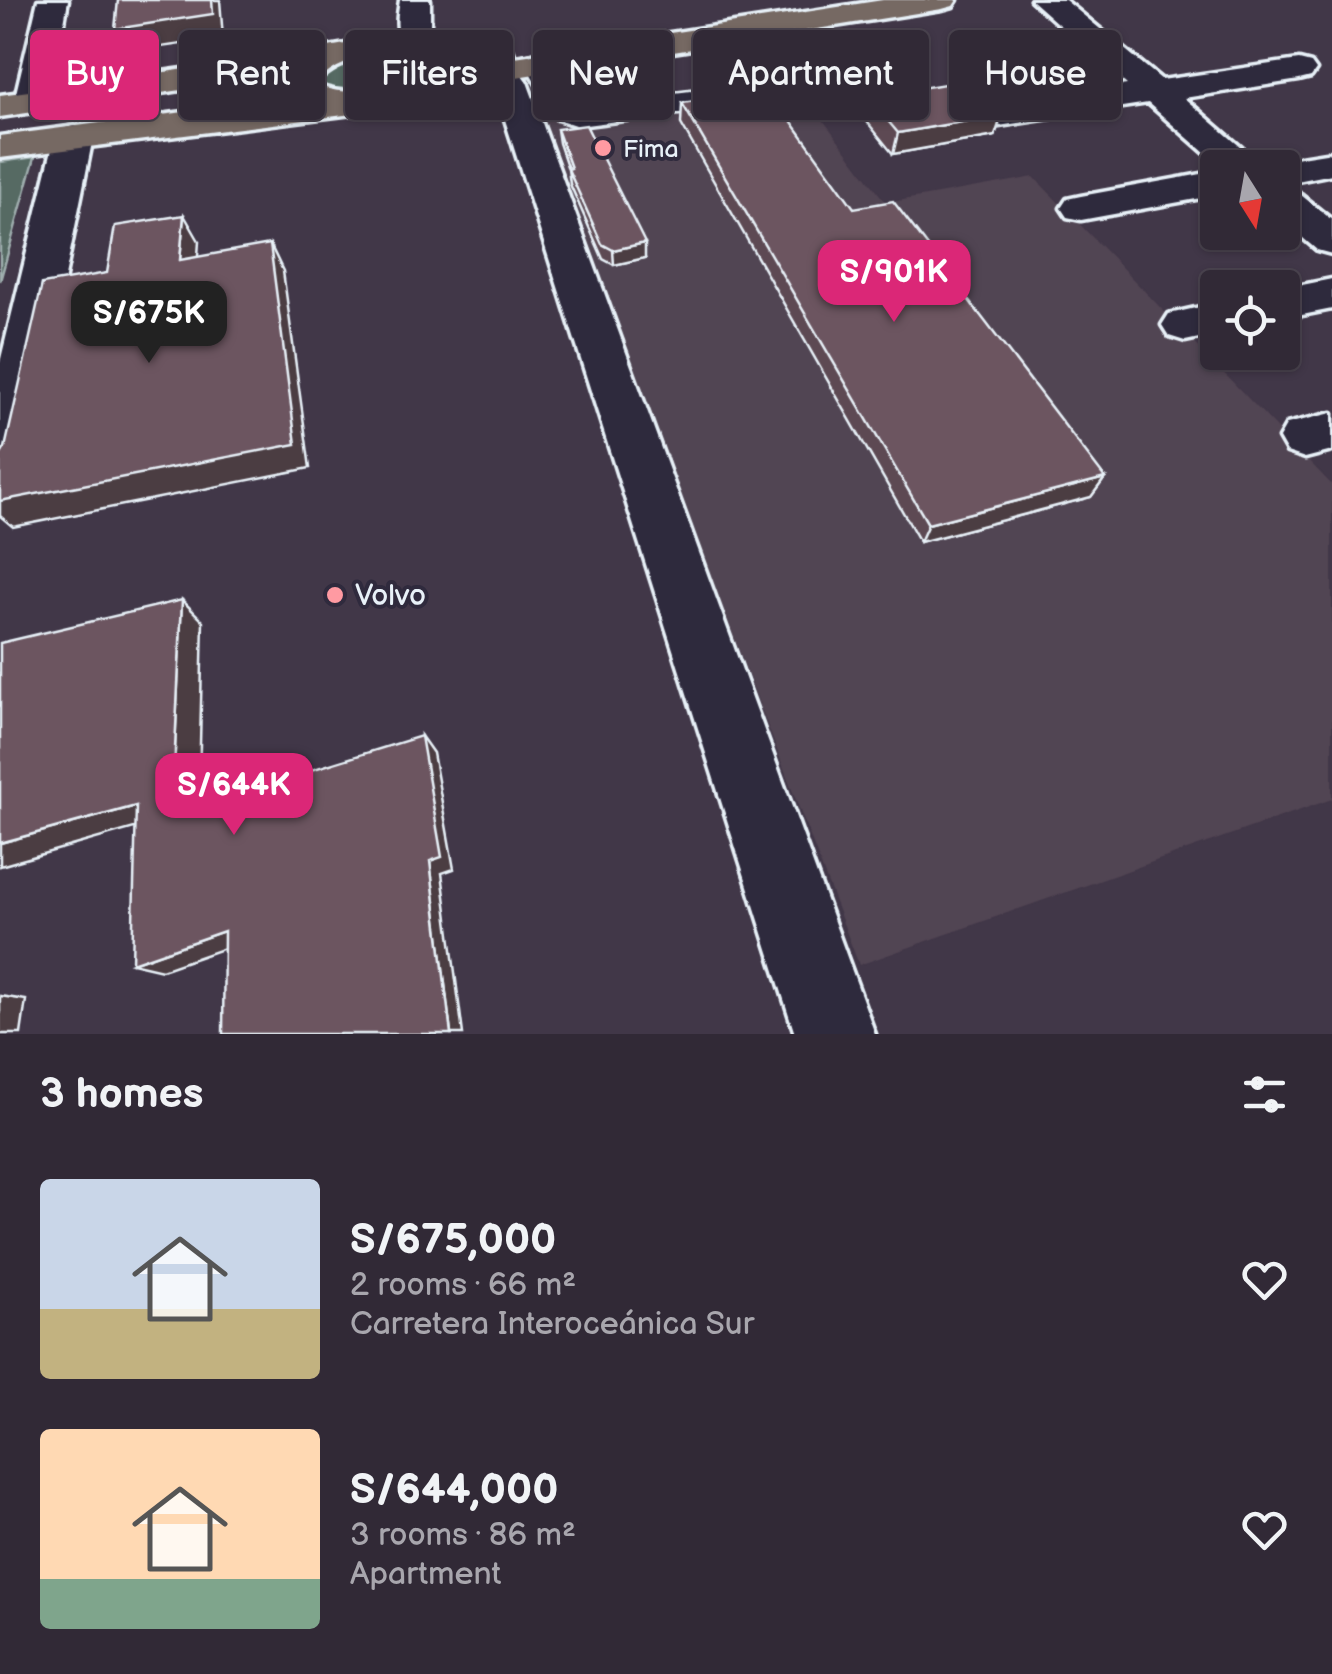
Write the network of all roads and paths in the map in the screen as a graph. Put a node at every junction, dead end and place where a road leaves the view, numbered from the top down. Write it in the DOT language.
graph roads {
  1 [pos="53,0"];
  2 [pos="415,0"];
  3 [pos="900,0"];
  4 [pos="942,0"];
  5 [pos="1046,0"];
  6 [pos="414,30"];
  7 [pos="345,57"];
  8 [pos="325,60"];
  9 [pos="513,60"];
  10 [pos="513,62"];
  11 [pos="513,70"];
  12 [pos="1299,70"];
  13 [pos="179,81"];
  14 [pos="513,91"];
  15 [pos="1154,92"];
  16 [pos="1121,97"];
  17 [pos="325,100"];
  18 [pos="345,101"];
  19 [pos="693,101"];
  20 [pos="339,102"];
  21 [pos="16,104"];
  22 [pos="74,137"];
  23 [pos="3,146"];
  24 [pos="1224,150"];
  25 [pos="1332,163"];
  26 [pos="1300,169"];
  27 [pos="1200,186"];
  28 [pos="1081,208"];
  29 [pos="1300,213"];
  30 [pos="1332,241"];
  31 [pos="1332,294"];
  32 [pos="1300,300"];
  33 [pos="0,471"];
  34 [pos="835,1034"];
  1 -- 21 [label="street"];
  2 -- 6 [label="street"];
  3 -- 9 [label="highway"];
  4 -- 10 [label="highway"];
  5 -- 15 [label="street"];
  7 -- 8 [label="highway"];
  11 -- 19 [label="street"];
  12 -- 15 [label="street"];
  13 -- 21 [label="highway"];
  14 -- 34 [label="street"];
  15 -- 16 [label="street"];
  15 -- 24 [label="street"];
  17 -- 20 [label="highway"];
  18 -- 20 [label="highway"];
  20 -- 22 [label="highway"];
  22 -- 23 [label="highway"];
  22 -- 33 [label="street"];
  25 -- 26 [label="street"];
  27 -- 28 [label="street"];
  29 -- 30 [label="street"];
  31 -- 32 [label="street"];
}
